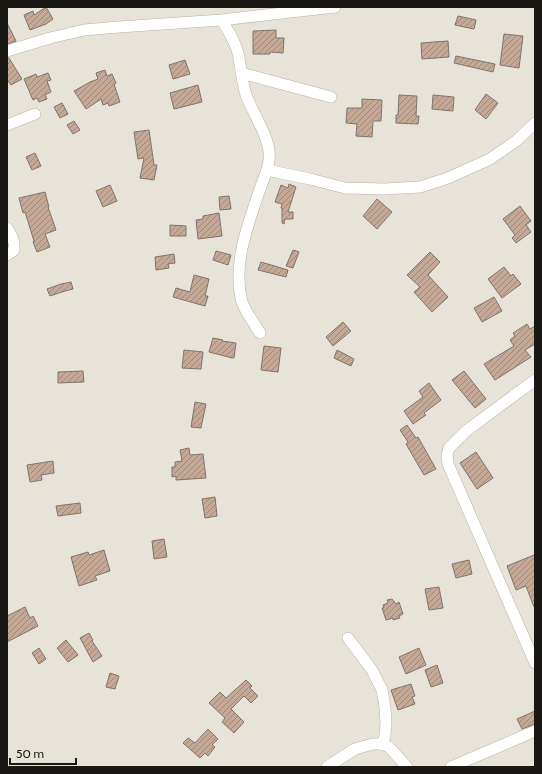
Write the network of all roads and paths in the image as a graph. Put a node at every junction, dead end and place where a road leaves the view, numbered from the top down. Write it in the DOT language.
graph roads {
  1 [pos="335,7"];
  2 [pos="222,20"];
  3 [pos="7,51"];
  4 [pos="241,72"];
  5 [pos="331,97"];
  6 [pos="35,114"];
  7 [pos="535,123"];
  8 [pos="7,125"];
  9 [pos="267,170"];
  10 [pos="7,228"];
  11 [pos="7,255"];
  12 [pos="260,334"];
  13 [pos="535,380"];
  14 [pos="348,638"];
  15 [pos="535,663"];
  16 [pos="535,731"];
  17 [pos="382,744"];
  18 [pos="327,767"];
  19 [pos="407,767"];
  20 [pos="451,767"];
  1 -- 2 [label="street"];
  2 -- 3 [label="street"];
  2 -- 4 [label="street"];
  4 -- 5 [label="street"];
  4 -- 9 [label="street"];
  6 -- 8 [label="street"];
  7 -- 9 [label="street"];
  9 -- 12 [label="street"];
  10 -- 11 [label="street"];
  13 -- 15 [label="street"];
  14 -- 17 [label="street"];
  16 -- 20 [label="street"];
  17 -- 18 [label="street"];
  17 -- 19 [label="street"];
}
